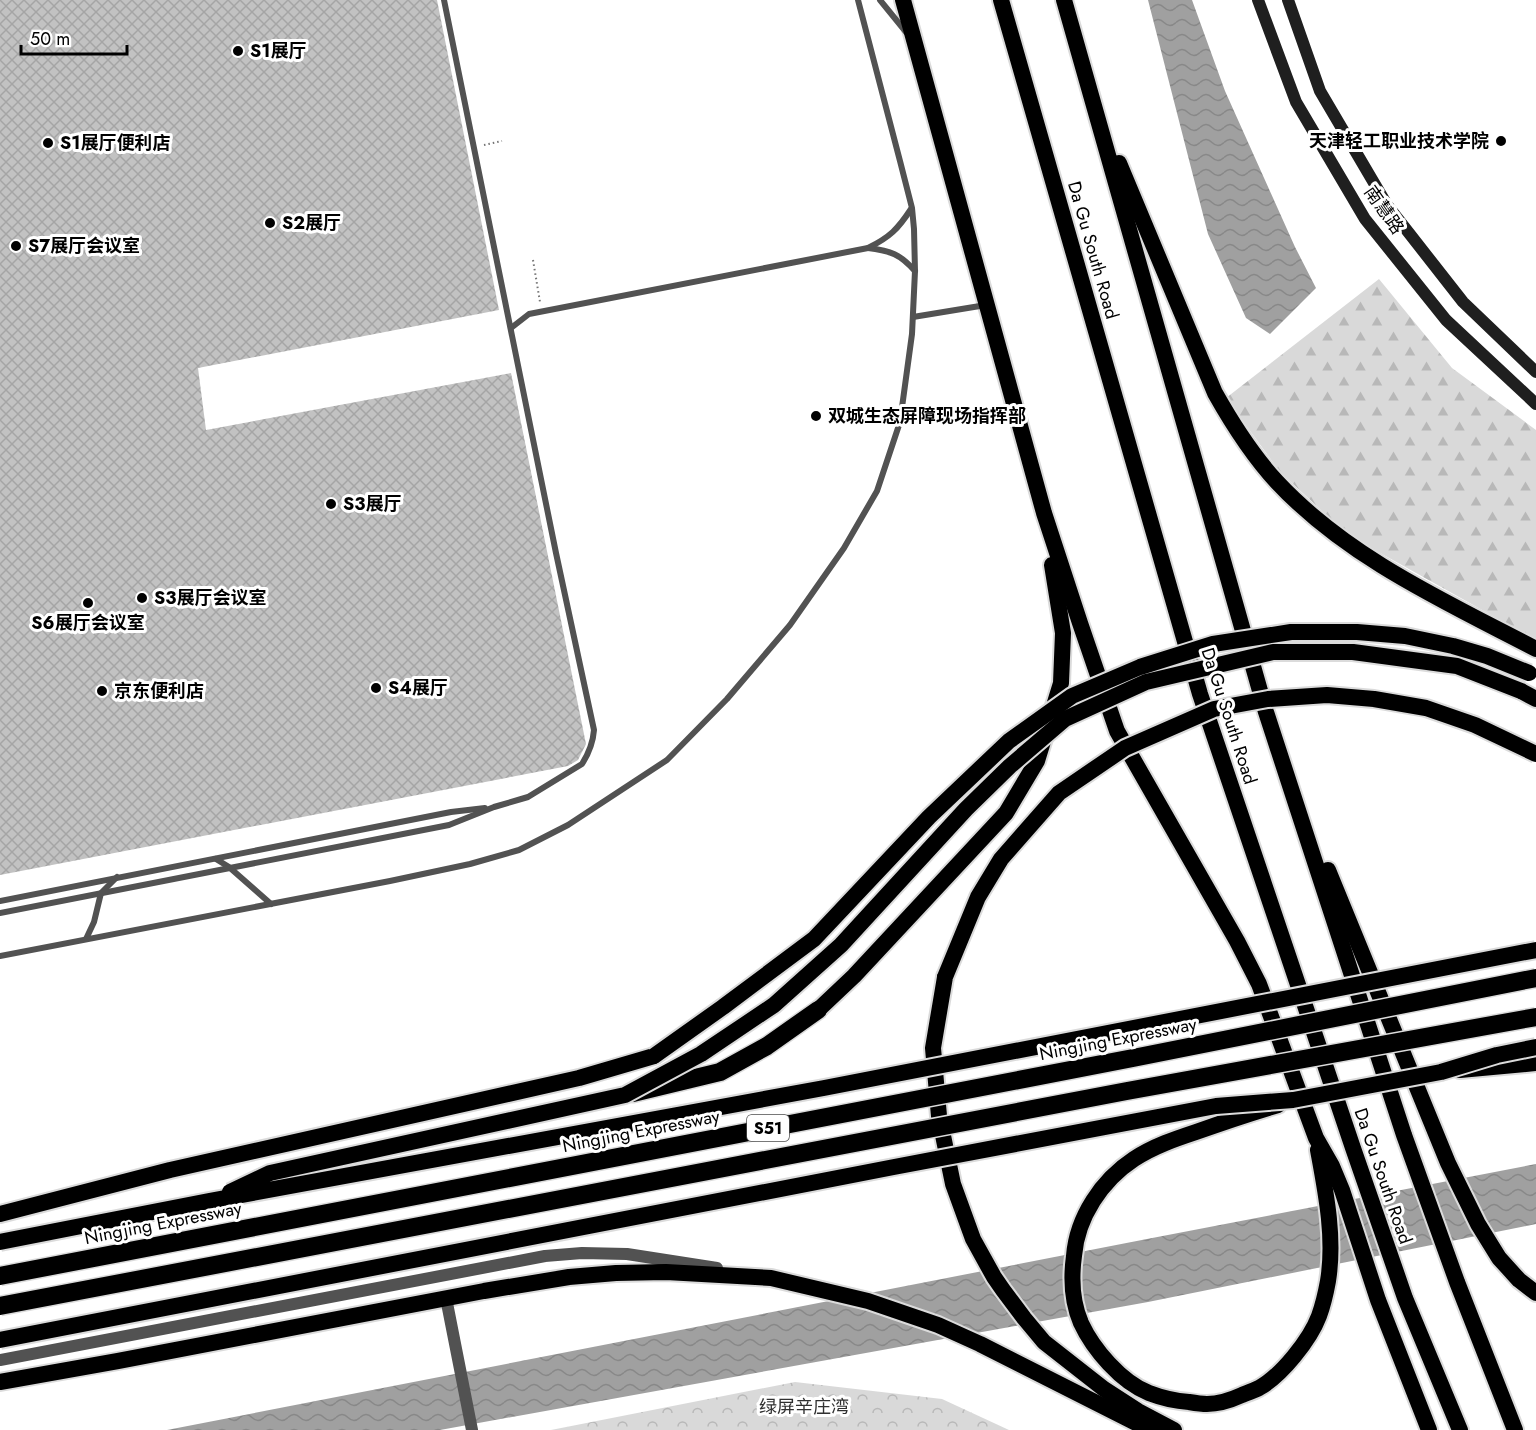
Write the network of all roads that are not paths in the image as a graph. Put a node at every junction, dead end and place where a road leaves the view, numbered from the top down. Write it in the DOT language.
graph roads {
  1 [pos="444,0"];
  2 [pos="858,0"];
  3 [pos="880,0"];
  4 [pos="903,0"];
  5 [pos="1001,0"];
  6 [pos="1064,0"];
  7 [pos="1258,0"];
  8 [pos="1288,0"];
  9 [pos="915,41"];
  10 [pos="1090,95"];
  11 [pos="912,208"];
  12 [pos="868,248"];
  13 [pos="915,271"];
  14 [pos="987,305"];
  15 [pos="913,317"];
  16 [pos="511,328"];
  17 [pos="1536,372"];
  18 [pos="1536,404"];
  19 [pos="1044,513"];
  20 [pos="1536,649"];
  21 [pos="1532,674"];
  22 [pos="1529,695"];
  23 [pos="1536,754"];
  24 [pos="1286,773"];
  25 [pos="494,807"];
  26 [pos="216,859"];
  27 [pos="230,867"];
  28 [pos="117,877"];
  29 [pos="101,893"];
  30 [pos="0,901"];
  31 [pos="271,904"];
  32 [pos="0,913"];
  33 [pos="86,939"];
  34 [pos="1536,950"];
  35 [pos="0,956"];
  36 [pos="1536,978"];
  37 [pos="818,1010"];
  38 [pos="1536,1017"];
  39 [pos="1536,1047"];
  40 [pos="1536,1064"];
  41 [pos="1441,1072"];
  42 [pos="625,1095"];
  43 [pos="1293,1100"];
  44 [pos="1334,1192"];
  45 [pos="209,1202"];
  46 [pos="0,1214"];
  47 [pos="0,1242"];
  48 [pos="0,1276"];
  49 [pos="771,1278"];
  50 [pos="1536,1293"];
  51 [pos="446,1298"];
  52 [pos="0,1306"];
  53 [pos="0,1340"];
  54 [pos="0,1360"];
  55 [pos="0,1382"];
  56 [pos="472,1430"];
  57 [pos="1150,1430"];
  58 [pos="1174,1430"];
  59 [pos="1429,1430"];
  60 [pos="1460,1430"];
  61 [pos="1515,1430"];
  1 -- 16 [label="lane"];
  2 -- 11 [label="lane"];
  3 -- 9 [label="lane"];
  4 -- 9 [label="highway"];
  5 -- 60 [label="highway, Da Gu South Road"];
  6 -- 10 [label="highway, Da Gu South Road"];
  7 -- 18 [label="main road, 南慧路"];
  8 -- 17 [label="main road, 南慧路"];
  9 -- 14 [label="highway"];
  10 -- 20 [label="highway"];
  10 -- 24 [label="highway, Da Gu South Road"];
  11 -- 12 [label="lane"];
  11 -- 13 [label="lane"];
  12 -- 13 [label="lane"];
  12 -- 16 [label="lane"];
  13 -- 15 [label="lane"];
  14 -- 15 [label="lane"];
  14 -- 19 [label="highway"];
  15 -- 31 [label="lane"];
  16 -- 25 [label="lane"];
  19 -- 37 [label="highway"];
  19 -- 44 [label="highway"];
  21 -- 46 [label="highway, bridge"];
  22 -- 42 [label="highway, bridge"];
  23 -- 58 [label="highway, bridge"];
  24 -- 50 [label="highway"];
  24 -- 61 [label="highway, Da Gu South Road"];
  25 -- 26 [label="lane"];
  25 -- 27 [label="lane"];
  26 -- 27 [label="lane"];
  26 -- 28 [label="lane"];
  27 -- 29 [label="lane"];
  27 -- 31 [label="lane"];
  28 -- 29 [label="lane"];
  28 -- 30 [label="lane"];
  29 -- 32 [label="lane"];
  29 -- 33 [label="lane"];
  31 -- 33 [label="lane"];
  33 -- 35 [label="lane"];
  34 -- 45 [label="highway, bridge"];
  36 -- 48 [label="highway, Ningjing Expressway / S51, bridge"];
  37 -- 42 [label="highway, bridge"];
  38 -- 52 [label="highway, S51, bridge"];
  39 -- 41 [label="highway, bridge"];
  40 -- 41 [label="highway, bridge"];
  41 -- 43 [label="highway, bridge"];
  42 -- 45 [label="highway, bridge"];
  43 -- 44 [label="highway, bridge"];
  43 -- 53 [label="highway, bridge"];
  44 -- 59 [label="highway"];
  45 -- 47 [label="highway, bridge"];
  49 -- 51 [label="highway"];
  49 -- 54 [label="street"];
  49 -- 57 [label="highway"];
  51 -- 55 [label="highway"];
  51 -- 56 [label="street"];
}
